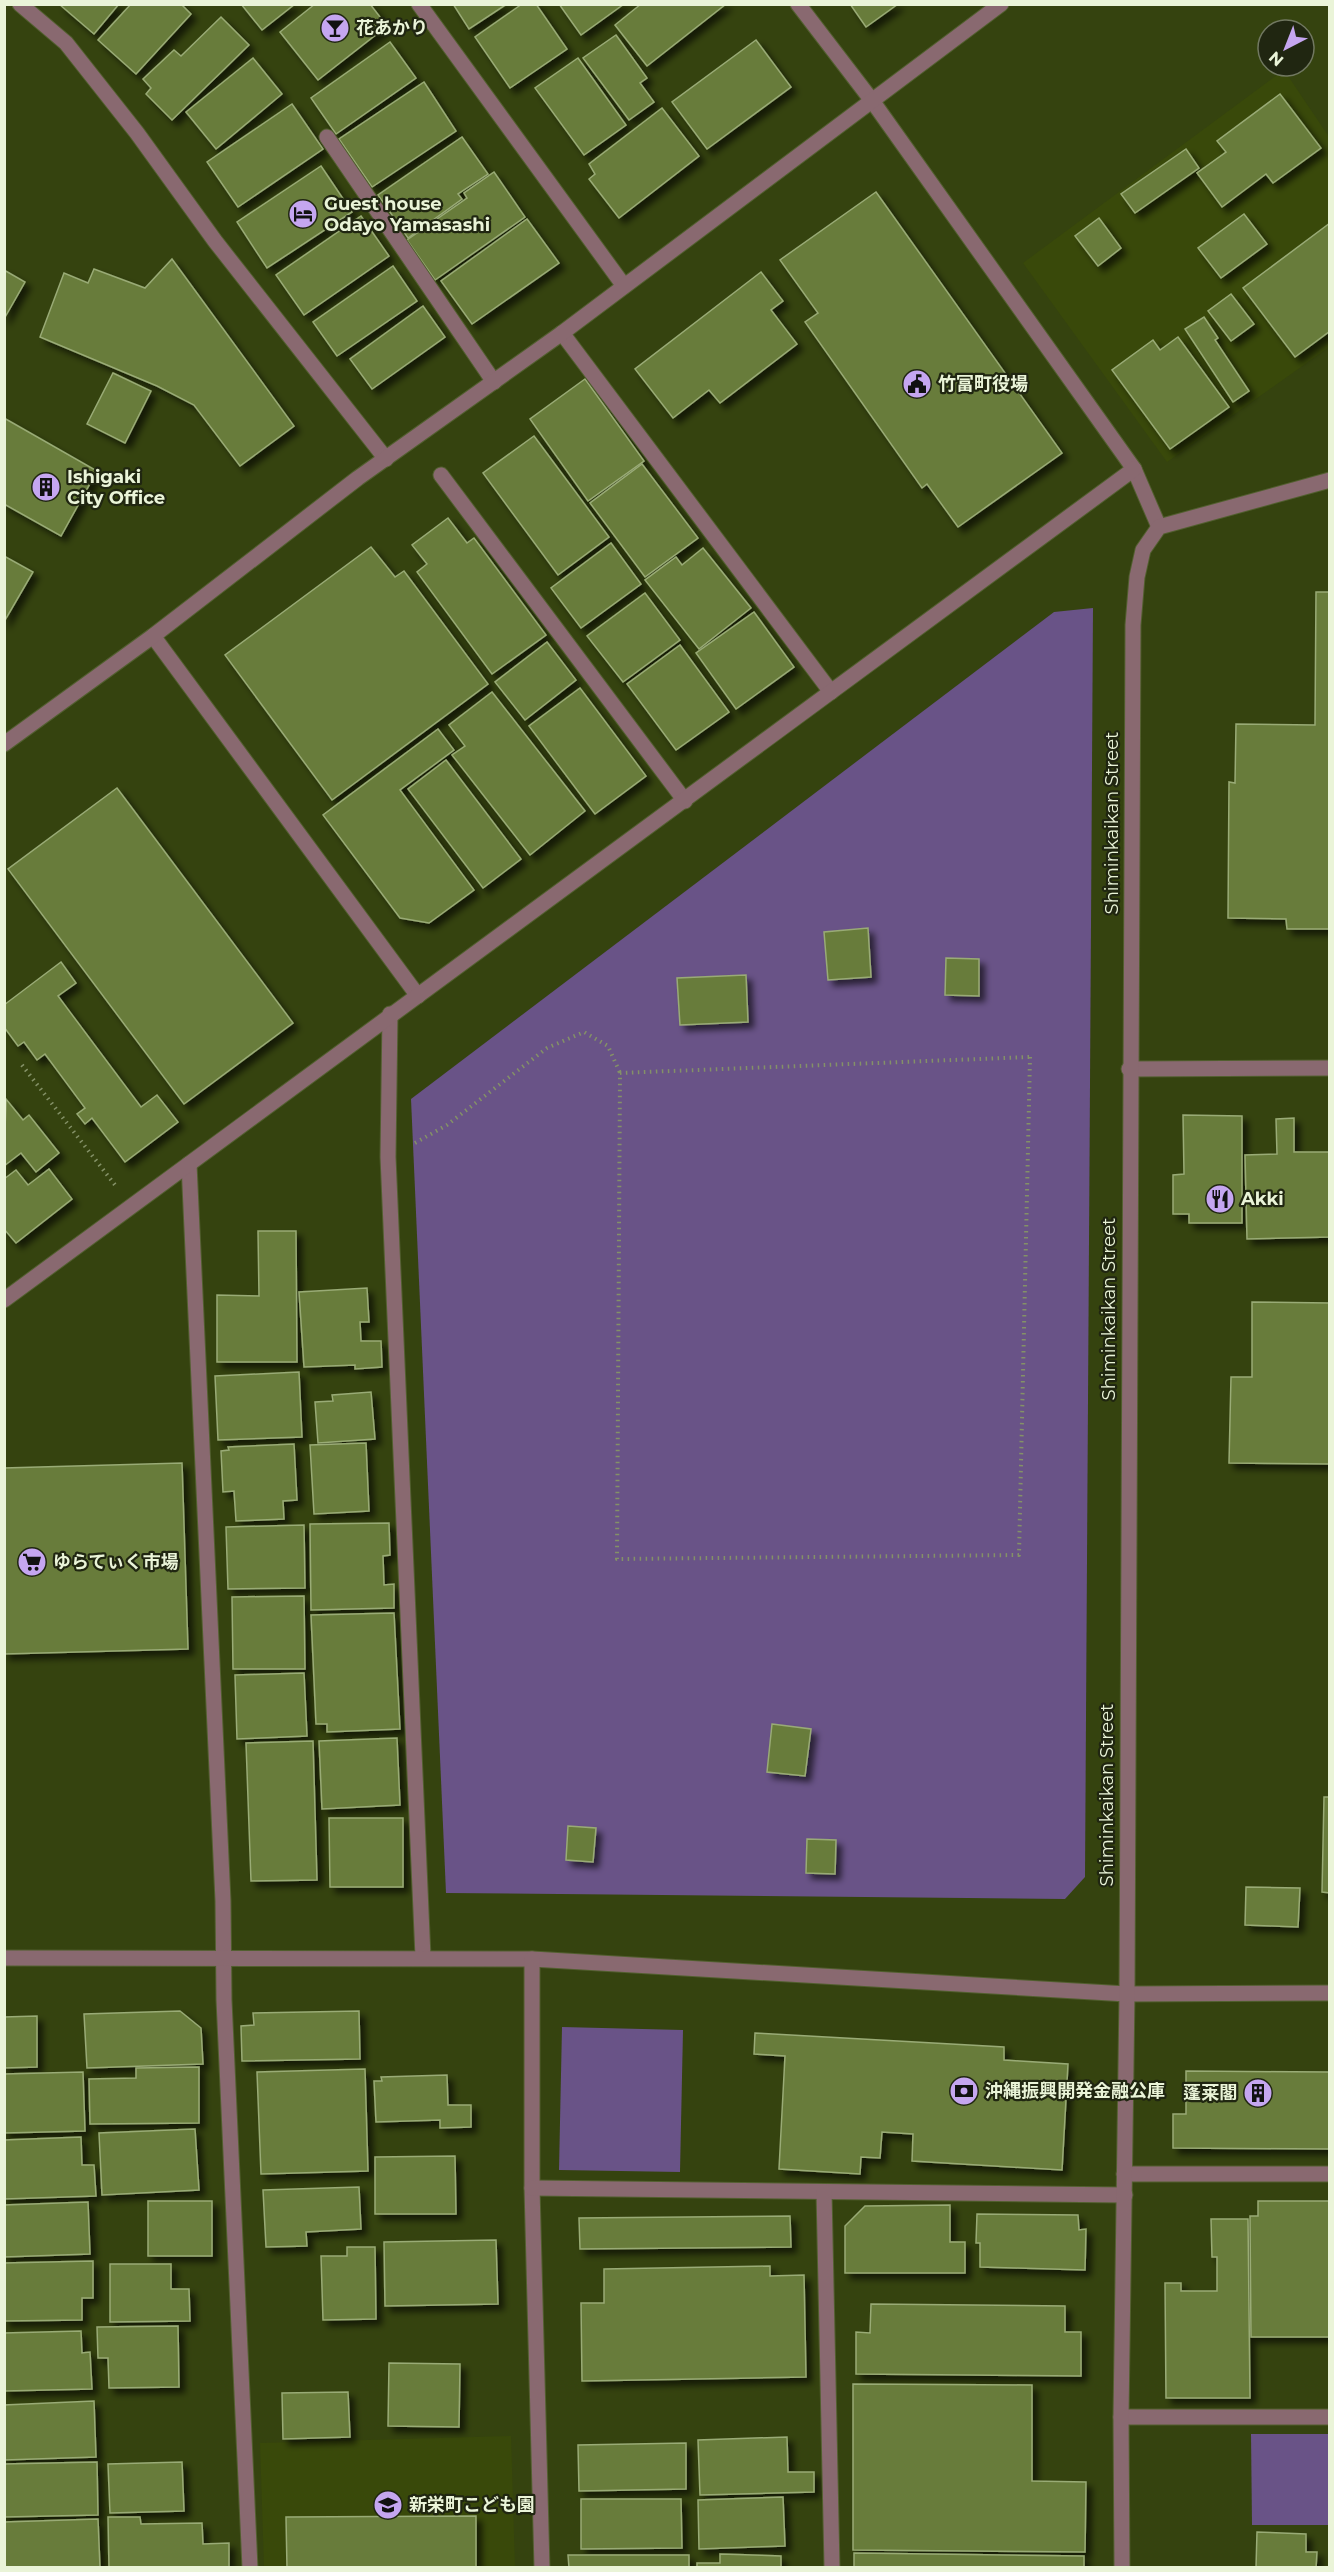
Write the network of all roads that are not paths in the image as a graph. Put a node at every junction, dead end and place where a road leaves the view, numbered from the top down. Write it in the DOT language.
graph roads {
  1 [pos="419,4"];
  2 [pos="798,4"];
  3 [pos="1001,4"];
  4 [pos="21,5"];
  5 [pos="873,102"];
  6 [pos="327,137"];
  7 [pos="624,286"];
  8 [pos="562,333"];
  9 [pos="494,382"];
  10 [pos="386,459"];
  11 [pos="1134,469"];
  12 [pos="441,475"];
  13 [pos="1329,480"];
  14 [pos="1160,527"];
  15 [pos="153,636"];
  16 [pos="831,692"];
  17 [pos="4,744"];
  18 [pos="685,801"];
  19 [pos="418,996"];
  20 [pos="390,1014"];
  21 [pos="1329,1068"];
  22 [pos="1129,1069"];
  23 [pos="189,1164"];
  24 [pos="4,1300"];
  25 [pos="224,1956"];
  26 [pos="423,1957"];
  27 [pos="4,1958"];
  28 [pos="532,1959"];
  29 [pos="1329,1993"];
  30 [pos="1126,1994"];
  31 [pos="1124,2174"];
  32 [pos="1329,2174"];
  33 [pos="532,2188"];
  34 [pos="824,2192"];
  35 [pos="1125,2195"];
  36 [pos="1121,2417"];
  37 [pos="1329,2417"];
  38 [pos="250,2568"];
  39 [pos="542,2568"];
  40 [pos="832,2568"];
  41 [pos="1122,2568"];
  1 -- 7 [label="street"];
  2 -- 5 [label="street"];
  3 -- 5 [label="street"];
  4 -- 10 [label="street"];
  5 -- 7 [label="street"];
  5 -- 11 [label="street"];
  6 -- 9 [label="street"];
  7 -- 8 [label="street"];
  8 -- 9 [label="street"];
  8 -- 16 [label="street"];
  9 -- 10 [label="street"];
  10 -- 15 [label="street"];
  11 -- 14 [label="street"];
  11 -- 16 [label="street"];
  12 -- 18 [label="street"];
  13 -- 14 [label="street"];
  14 -- 22 [label="street, Shiminkaikan Street"];
  15 -- 17 [label="street"];
  15 -- 19 [label="street"];
  16 -- 18 [label="street"];
  18 -- 19 [label="street"];
  19 -- 20 [label="street"];
  20 -- 23 [label="street"];
  20 -- 26 [label="street"];
  21 -- 22 [label="street"];
  22 -- 30 [label="street, Shiminkaikan Street"];
  23 -- 24 [label="street"];
  23 -- 25 [label="street"];
  25 -- 26 [label="street"];
  25 -- 27 [label="street"];
  25 -- 38 [label="street"];
  26 -- 28 [label="street"];
  28 -- 30 [label="street"];
  28 -- 33 [label="street"];
  29 -- 30 [label="street"];
  30 -- 31 [label="street, Shiminkaikan Street"];
  31 -- 32 [label="street"];
  31 -- 35 [label="street, Shiminkaikan Street"];
  33 -- 34 [label="street"];
  33 -- 39 [label="street"];
  34 -- 35 [label="street"];
  34 -- 40 [label="street"];
  35 -- 36 [label="street, Shiminkaikan Street"];
  36 -- 37 [label="street"];
  36 -- 41 [label="street, Shiminkaikan Street"];
}
